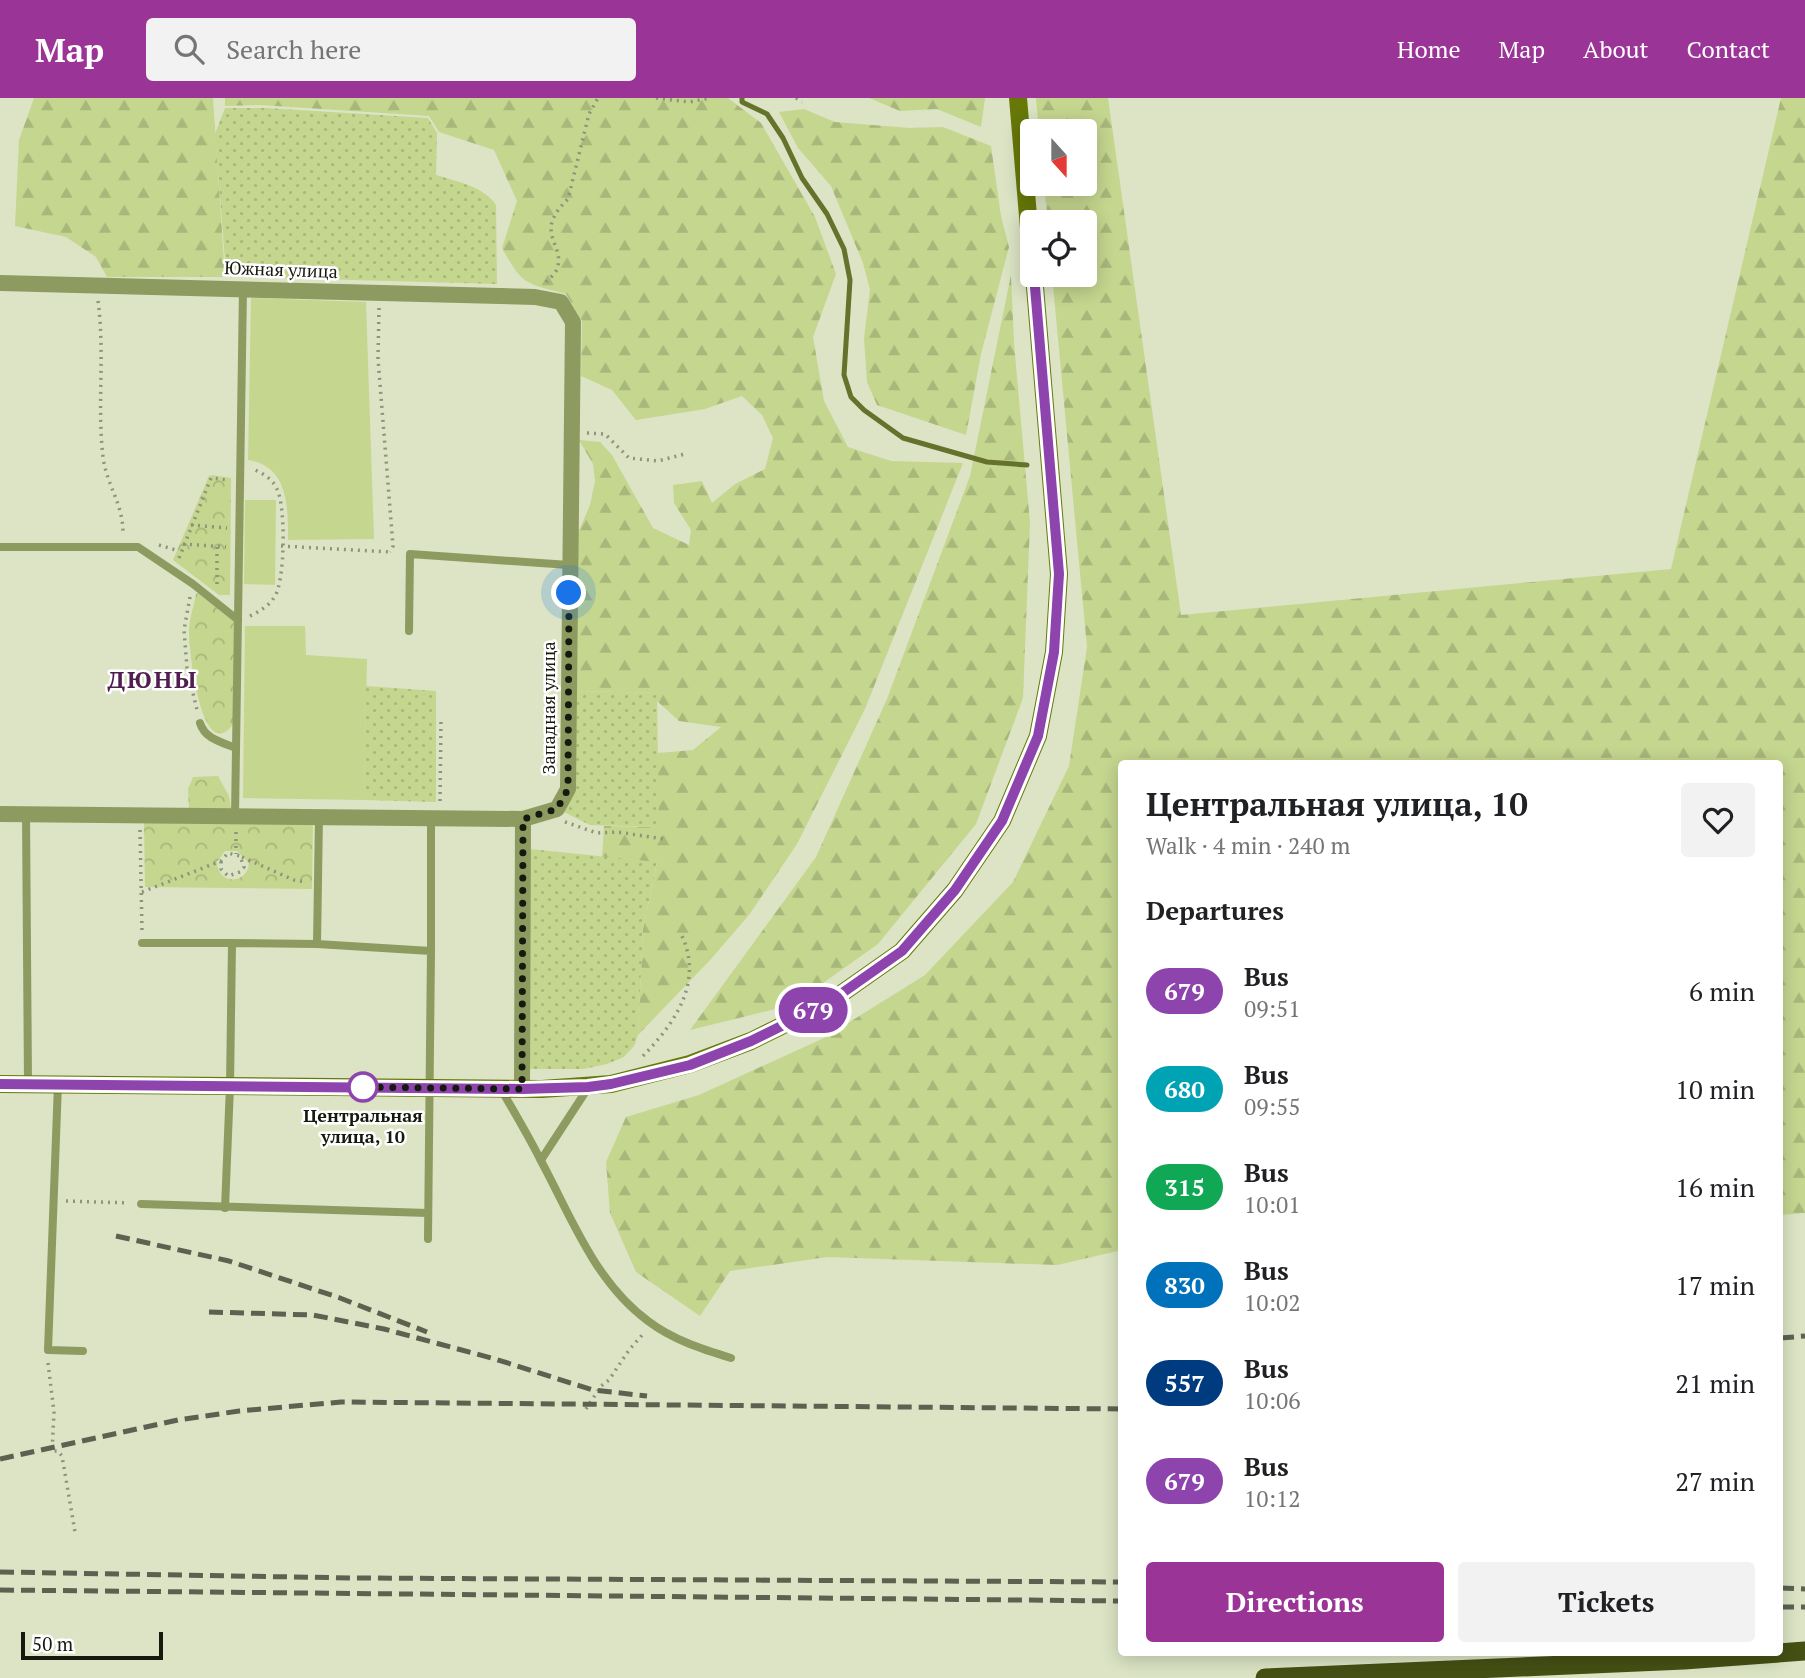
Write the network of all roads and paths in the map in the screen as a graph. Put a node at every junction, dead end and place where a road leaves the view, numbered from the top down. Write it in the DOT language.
graph roads {
  1 [pos="598,98"];
  2 [pos="656,98"];
  3 [pos="710,98"];
  4 [pos="796,98"];
  5 [pos="1018,98"];
  6 [pos="802,102"];
  7 [pos="1028,210"];
  8 [pos="0,283"];
  9 [pos="97,285"];
  10 [pos="1035,287"];
  11 [pos="243,288"];
  12 [pos="379,292"];
  13 [pos="557,301"];
  14 [pos="571,435"];
  15 [pos="685,454"];
  16 [pos="240,467"];
  17 [pos="240,482"];
  18 [pos="191,525"];
  19 [pos="239,529"];
  20 [pos="183,544"];
  21 [pos="281,546"];
  22 [pos="0,547"];
  23 [pos="124,547"];
  24 [pos="217,547"];
  25 [pos="239,548"];
  26 [pos="390,552"];
  27 [pos="410,554"];
  28 [pos="187,564"];
  29 [pos="569,565"];
  30 [pos="207,579"];
  31 [pos="193,584"];
  32 [pos="238,620"];
  33 [pos="409,631"];
  34 [pos="441,721"];
  35 [pos="200,723"];
  36 [pos="236,748"];
  37 [pos="547,813"];
  38 [pos="0,814"];
  39 [pos="26,814"];
  40 [pos="140,815"];
  41 [pos="235,816"];
  42 [pos="319,816"];
  43 [pos="435,817"];
  44 [pos="523,819"];
  45 [pos="664,839"];
  46 [pos="240,856"];
  47 [pos="221,861"];
  48 [pos="318,883"];
  49 [pos="142,892"];
  50 [pos="680,932"];
  51 [pos="142,943"];
  52 [pos="232,943"];
  53 [pos="317,944"];
  54 [pos="431,951"];
  55 [pos="643,1057"];
  56 [pos="0,1084"];
  57 [pos="28,1084"];
  58 [pos="58,1084"];
  59 [pos="230,1086"];
  60 [pos="588,1087"];
  61 [pos="430,1088"];
  62 [pos="500,1088"];
  63 [pos="522,1089"];
  64 [pos="541,1160"];
  65 [pos="53,1200"];
  66 [pos="141,1204"];
  67 [pos="225,1208"];
  68 [pos="428,1213"];
  69 [pos="428,1239"];
  70 [pos="650,1323"];
  71 [pos="48,1350"];
  72 [pos="83,1351"];
  73 [pos="731,1358"];
  74 [pos="586,1409"];
  75 [pos="75,1532"];
  76 [pos="1805,1651"];
  77 [pos="1783,1653"];
  78 [pos="1738,1656"];
  79 [pos="1265,1678"];
  1 -- 13 [label="path"];
  2 -- 3 [label="path"];
  4 -- 6 [label="path"];
  5 -- 7 [label="main road"];
  8 -- 9 [label="street, Южная улица"];
  9 -- 11 [label="street, Южная улица"];
  9 -- 23 [label="path"];
  10 -- 60 [label="main road"];
  11 -- 12 [label="street, Южная улица"];
  11 -- 16 [label="lane"];
  12 -- 13 [label="street, Южная улица"];
  12 -- 26 [label="path"];
  13 -- 14 [label="street, Западная улица"];
  14 -- 15 [label="path"];
  14 -- 29 [label="street, Западная улица"];
  16 -- 17 [label="lane"];
  16 -- 21 [label="path"];
  17 -- 18 [label="path"];
  17 -- 19 [label="lane"];
  18 -- 19 [label="path"];
  18 -- 20 [label="path"];
  19 -- 25 [label="lane"];
  20 -- 24 [label="path"];
  20 -- 28 [label="path"];
  21 -- 26 [label="path"];
  21 -- 32 [label="path"];
  22 -- 23 [label="lane"];
  23 -- 31 [label="lane"];
  24 -- 25 [label="path"];
  24 -- 30 [label="path"];
  25 -- 32 [label="lane"];
  26 -- 27 [label="path"];
  27 -- 29 [label="lane"];
  27 -- 33 [label="lane"];
  29 -- 37 [label="street, Западная улица"];
  31 -- 32 [label="lane"];
  31 -- 35 [label="path"];
  32 -- 36 [label="lane"];
  34 -- 43 [label="path"];
  35 -- 36 [label="lane"];
  36 -- 41 [label="lane"];
  37 -- 44 [label="street"];
  37 -- 45 [label="path"];
  38 -- 39 [label="street"];
  39 -- 40 [label="street"];
  39 -- 57 [label="lane"];
  40 -- 41 [label="street"];
  40 -- 49 [label="path"];
  41 -- 42 [label="street"];
  42 -- 43 [label="street"];
  42 -- 48 [label="lane"];
  43 -- 44 [label="street"];
  43 -- 54 [label="lane"];
  44 -- 63 [label="street"];
  46 -- 47 [label="path"];
  46 -- 47 [label="path"];
  46 -- 48 [label="path"];
  47 -- 49 [label="path"];
  48 -- 53 [label="lane"];
  49 -- 51 [label="path"];
  50 -- 55 [label="path"];
  51 -- 52 [label="lane"];
  52 -- 53 [label="lane"];
  52 -- 59 [label="lane"];
  53 -- 54 [label="lane"];
  54 -- 61 [label="lane"];
  56 -- 57 [label="main road"];
  57 -- 58 [label="main road"];
  58 -- 59 [label="main road"];
  58 -- 65 [label="lane"];
  59 -- 61 [label="main road"];
  59 -- 67 [label="lane"];
  60 -- 63 [label="main road"];
  60 -- 64 [label="lane"];
  61 -- 62 [label="main road"];
  61 -- 68 [label="lane"];
  62 -- 63 [label="main road"];
  62 -- 64 [label="lane"];
  64 -- 70 [label="lane"];
  65 -- 66 [label="path"];
  65 -- 71 [label="lane"];
  66 -- 67 [label="lane"];
  67 -- 68 [label="lane"];
  68 -- 69 [label="lane"];
  70 -- 73 [label="lane"];
  70 -- 74 [label="path"];
  71 -- 72 [label="lane"];
  71 -- 75 [label="path"];
  76 -- 77 [label="highway"];
  78 -- 79 [label="highway"];
}
